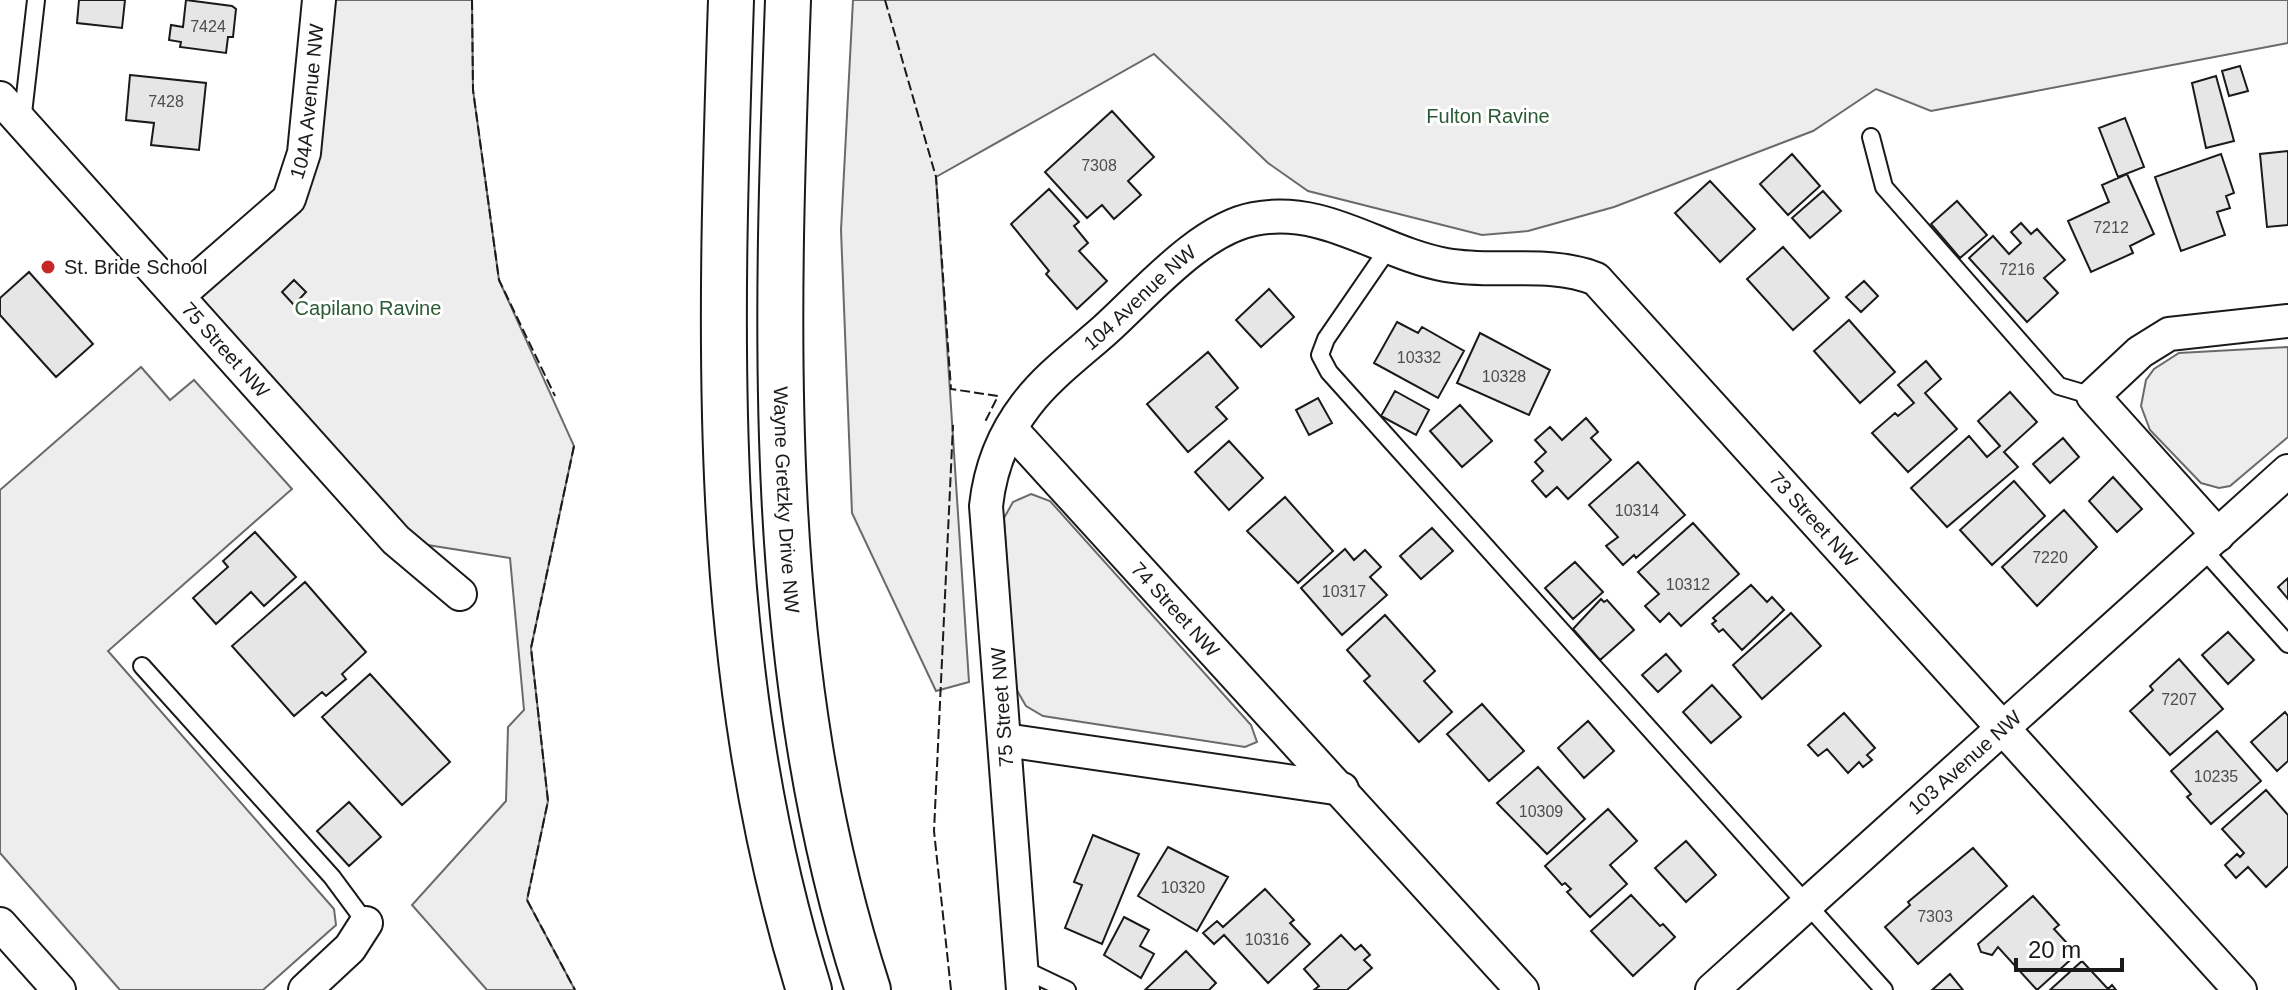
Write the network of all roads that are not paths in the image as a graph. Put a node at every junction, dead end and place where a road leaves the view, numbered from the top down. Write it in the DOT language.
graph roads {
  1 [pos="36,0"];
  2 [pos="319,0"];
  3 [pos="731,0"];
  4 [pos="788,0"];
  5 [pos="0,98"];
  6 [pos="22,122"];
  7 [pos="1871,137"];
  8 [pos="1297,216"];
  9 [pos="1390,246"];
  10 [pos="179,295"];
  11 [pos="2288,321"];
  12 [pos="2093,396"];
  13 [pos="1011,429"];
  14 [pos="2288,471"];
  15 [pos="2210,542"];
  16 [pos="460,594"];
  17 [pos="2288,644"];
  18 [pos="142,666"];
  19 [pos="2003,726"];
  20 [pos="1005,740"];
  21 [pos="1342,789"];
  22 [pos="1807,904"];
  23 [pos="366,923"];
  24 [pos="0,924"];
  25 [pos="1022,979"];
  26 [pos="59,990"];
  27 [pos="305,990"];
  28 [pos="809,990"];
  29 [pos="868,990"];
  30 [pos="1067,990"];
  31 [pos="1522,990"];
  32 [pos="1712,990"];
  33 [pos="1884,990"];
  34 [pos="2240,990"];
  1 -- 6 [label="lane"];
  2 -- 10 [label="street, 104A Avenue NW"];
  3 -- 28 [label="main road"];
  4 -- 29 [label="main road, Wayne Gretzky Drive NW"];
  5 -- 6 [label="street, 75 Street NW"];
  6 -- 10 [label="street, 75 Street NW"];
  7 -- 12 [label="lane"];
  8 -- 9 [label="street, 73 Street NW"];
  8 -- 13 [label="street, 104 Avenue NW"];
  9 -- 19 [label="street, 73 Street NW"];
  9 -- 22 [label="lane"];
  10 -- 16 [label="street, 75 Street NW"];
  11 -- 12 [label="street"];
  12 -- 15 [label="street"];
  13 -- 20 [label="street, 75 Street NW"];
  13 -- 21 [label="street, 74 Street NW"];
  14 -- 15 [label="street, 103 Avenue NW"];
  15 -- 17 [label="lane"];
  15 -- 19 [label="street, 103 Avenue NW"];
  18 -- 23 [label="lane"];
  19 -- 22 [label="street, 103 Avenue NW"];
  19 -- 34 [label="street, 73 Street NW"];
  20 -- 21 [label="street"];
  20 -- 25 [label="street, 75 Street NW"];
  21 -- 31 [label="street, 74 Street NW"];
  22 -- 32 [label="street, 103 Avenue NW"];
  22 -- 33 [label="lane"];
  23 -- 27 [label="street"];
  24 -- 26 [label="street"];
  25 -- 30 [label="lane"];
}
